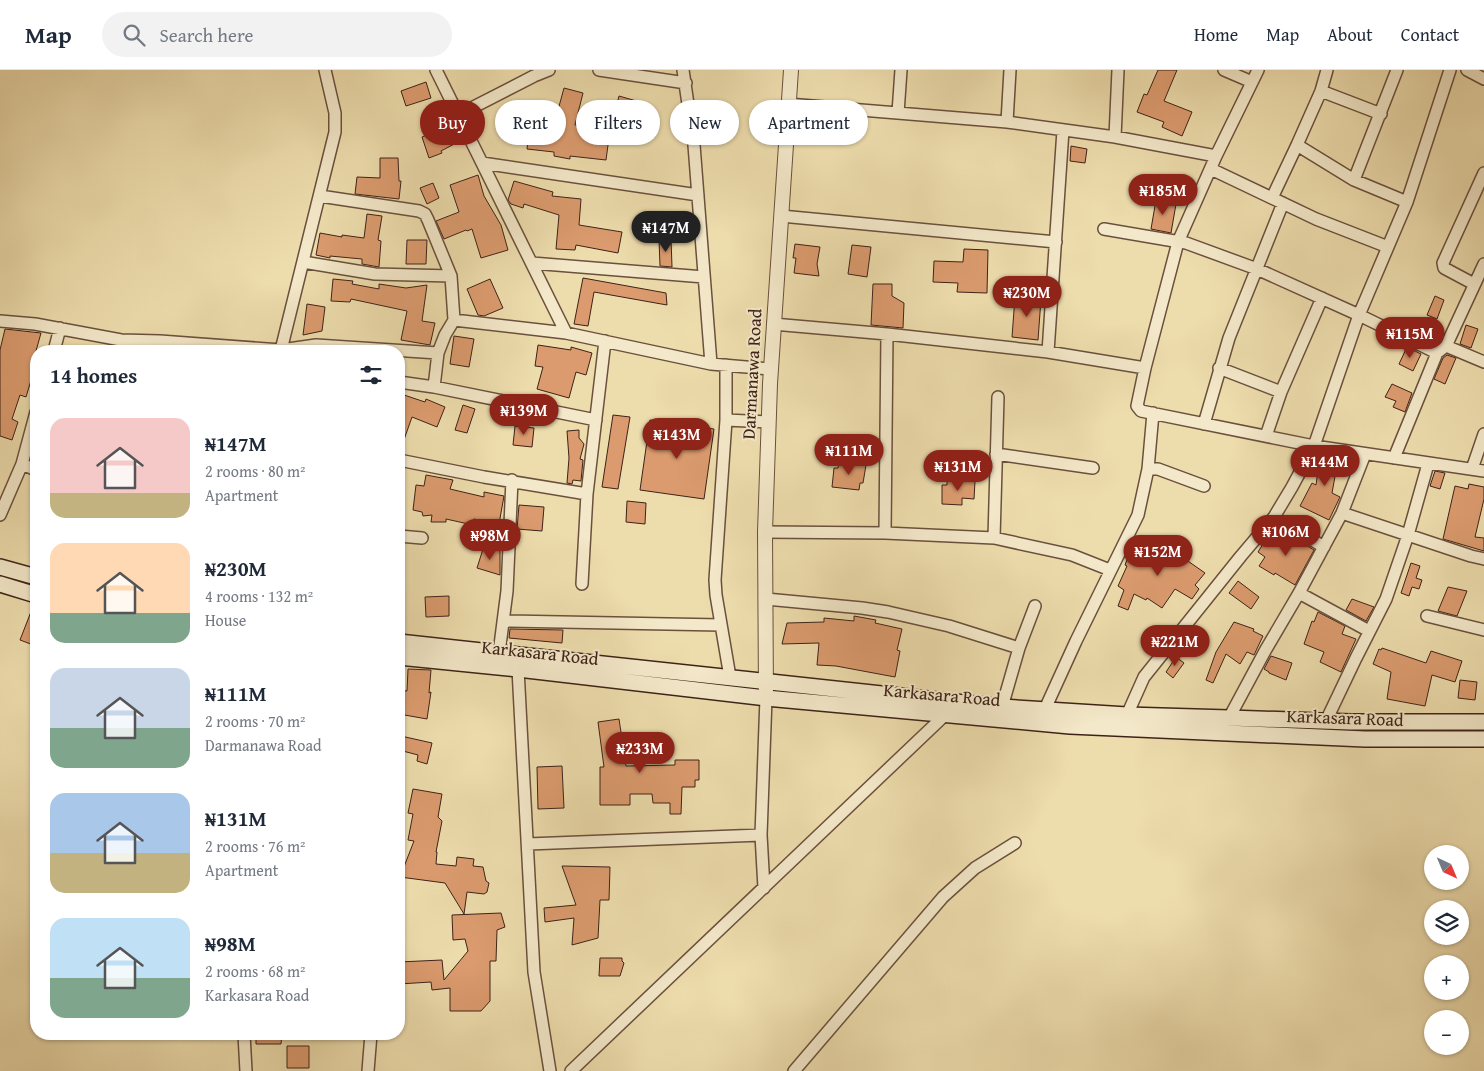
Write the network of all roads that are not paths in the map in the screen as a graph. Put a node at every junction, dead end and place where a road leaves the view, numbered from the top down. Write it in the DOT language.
graph roads {
  1 [pos="325,70"];
  2 [pos="436,70"];
  3 [pos="549,70"];
  4 [pos="599,70"];
  5 [pos="683,70"];
  6 [pos="792,70"];
  7 [pos="901,70"];
  8 [pos="1010,70"];
  9 [pos="1118,70"];
  10 [pos="1224,70"];
  11 [pos="1258,70"];
  12 [pos="1327,70"];
  13 [pos="1397,70"];
  14 [pos="1450,70"];
  15 [pos="1467,70"];
  16 [pos="1484,79"];
  17 [pos="1252,82"];
  18 [pos="686,83"];
  19 [pos="1321,90"];
  20 [pos="451,100"];
  21 [pos="788,100"];
  22 [pos="485,101"];
  23 [pos="868,111"];
  24 [pos="898,113"];
  25 [pos="1381,114"];
  26 [pos="1007,122"];
  27 [pos="1063,130"];
  28 [pos="1115,137"];
  29 [pos="473,145"];
  30 [pos="785,145"];
  31 [pos="1297,145"];
  32 [pos="1216,156"];
  33 [pos="482,163"];
  34 [pos="1211,169"];
  35 [pos="1484,173"];
  36 [pos="1354,180"];
  37 [pos="698,195"];
  38 [pos="320,196"];
  39 [pos="1272,198"];
  40 [pos="1407,202"];
  41 [pos="1283,203"];
  42 [pos="781,216"];
  43 [pos="1104,229"];
  44 [pos="1056,242"];
  45 [pos="1178,242"];
  46 [pos="1388,247"];
  47 [pos="303,262"];
  48 [pos="532,263"];
  49 [pos="1484,264"];
  50 [pos="1257,269"];
  51 [pos="451,276"];
  52 [pos="704,277"];
  53 [pos="1474,284"];
  54 [pos="1322,298"];
  55 [pos="1359,315"];
  56 [pos="454,320"];
  57 [pos="0,321"];
  58 [pos="773,324"];
  59 [pos="60,328"];
  60 [pos="566,333"];
  61 [pos="887,334"];
  62 [pos="605,341"];
  63 [pos="56,345"];
  64 [pos="205,345"];
  65 [pos="282,345"];
  66 [pos="1442,349"];
  67 [pos="405,352"];
  68 [pos="1048,352"];
  69 [pos="438,353"];
  70 [pos="1484,362"];
  71 [pos="711,364"];
  72 [pos="726,365"];
  73 [pos="1144,368"];
  74 [pos="1219,368"];
  75 [pos="771,369"];
  76 [pos="405,383"];
  77 [pos="434,387"];
  78 [pos="1281,392"];
  79 [pos="998,397"];
  80 [pos="1153,413"];
  81 [pos="596,420"];
  82 [pos="726,420"];
  83 [pos="769,422"];
  84 [pos="1204,424"];
  85 [pos="30,434"];
  86 [pos="1484,434"];
  87 [pos="1266,436"];
  88 [pos="1314,446"];
  89 [pos="996,454"];
  90 [pos="1365,454"];
  91 [pos="1394,458"];
  92 [pos="405,461"];
  93 [pos="22,464"];
  94 [pos="1428,464"];
  95 [pos="30,467"];
  96 [pos="1093,468"];
  97 [pos="1148,469"];
  98 [pos="1472,469"];
  99 [pos="1484,472"];
  100 [pos="512,480"];
  101 [pos="1204,486"];
  102 [pos="588,494"];
  103 [pos="3,500"];
  104 [pos="1342,513"];
  105 [pos="0,515"];
  106 [pos="1274,517"];
  107 [pos="765,532"];
  108 [pos="885,533"];
  109 [pos="1408,535"];
  110 [pos="405,537"];
  111 [pos="422,538"];
  112 [pos="994,538"];
  113 [pos="1324,547"];
  114 [pos="1484,559"];
  115 [pos="0,567"];
  116 [pos="1110,570"];
  117 [pos="30,575"];
  118 [pos="0,584"];
  119 [pos="582,584"];
  120 [pos="30,593"];
  121 [pos="1299,594"];
  122 [pos="766,599"];
  123 [pos="1035,606"];
  124 [pos="1426,616"];
  125 [pos="503,621"];
  126 [pos="721,625"];
  127 [pos="1484,630"];
  128 [pos="1369,631"];
  129 [pos="405,643"];
  130 [pos="1019,648"];
  131 [pos="499,653"];
  132 [pos="405,658"];
  133 [pos="518,669"];
  134 [pos="730,677"];
  135 [pos="766,681"];
  136 [pos="766,698"];
  137 [pos="1002,707"];
  138 [pos="1045,709"];
  139 [pos="945,715"];
  140 [pos="1127,715"];
  141 [pos="1229,718"];
  142 [pos="1484,720"];
  143 [pos="1326,721"];
  144 [pos="1484,739"];
  145 [pos="761,835"];
  146 [pos="1014,843"];
  147 [pos="528,844"];
  148 [pos="764,888"];
  149 [pos="244,1040"];
  150 [pos="371,1040"];
  151 [pos="246,1071"];
  152 [pos="368,1071"];
  153 [pos="550,1071"];
  154 [pos="571,1071"];
  155 [pos="794,1071"];
  1 -- 38 [label="street"];
  2 -- 20 [label="street"];
  3 -- 22 [label="street"];
  4 -- 18 [label="street"];
  5 -- 18 [label="street"];
  6 -- 21 [label="street, Darmanawa Road"];
  7 -- 24 [label="street"];
  8 -- 26 [label="street"];
  9 -- 28 [label="street"];
  10 -- 17 [label="street"];
  11 -- 17 [label="street"];
  12 -- 19 [label="street"];
  13 -- 25 [label="street"];
  14 -- 40 [label="street"];
  15 -- 16 [label="street"];
  17 -- 32 [label="street"];
  18 -- 37 [label="street"];
  19 -- 25 [label="street"];
  19 -- 31 [label="street"];
  23 -- 24 [label="street"];
  24 -- 26 [label="street"];
  25 -- 36 [label="street"];
  26 -- 27 [label="street"];
  27 -- 28 [label="street"];
  27 -- 44 [label="street"];
  28 -- 32 [label="street"];
  29 -- 33 [label="street"];
  30 -- 42 [label="street, Darmanawa Road"];
  31 -- 36 [label="street"];
  31 -- 39 [label="street"];
  32 -- 34 [label="street"];
  33 -- 37 [label="street"];
  33 -- 48 [label="street"];
  34 -- 39 [label="street"];
  34 -- 45 [label="street"];
  35 -- 53 [label="street"];
  36 -- 40 [label="street"];
  37 -- 52 [label="street"];
  38 -- 47 [label="street"];
  38 -- 51 [label="street"];
  39 -- 41 [label="street"];
  40 -- 46 [label="street"];
  41 -- 46 [label="street"];
  41 -- 50 [label="street"];
  42 -- 44 [label="street"];
  42 -- 58 [label="street, Darmanawa Road"];
  43 -- 45 [label="street"];
  44 -- 68 [label="street"];
  45 -- 50 [label="street"];
  45 -- 73 [label="street"];
  46 -- 55 [label="street"];
  47 -- 51 [label="street"];
  47 -- 65 [label="street"];
  48 -- 52 [label="street"];
  48 -- 60 [label="street"];
  49 -- 53 [label="street"];
  50 -- 54 [label="street"];
  50 -- 74 [label="street"];
  51 -- 56 [label="street"];
  52 -- 71 [label="street"];
  53 -- 66 [label="street"];
  54 -- 55 [label="street"];
  54 -- 78 [label="street"];
  55 -- 66 [label="street"];
  55 -- 88 [label="street"];
  56 -- 60 [label="street"];
  56 -- 69 [label="street"];
  57 -- 59 [label="street"];
  58 -- 61 [label="street"];
  58 -- 75 [label="street, Darmanawa Road"];
  59 -- 63 [label="street"];
  59 -- 64 [label="street"];
  60 -- 62 [label="street"];
  61 -- 68 [label="street"];
  61 -- 108 [label="street"];
  62 -- 71 [label="street"];
  62 -- 81 [label="street"];
  66 -- 70 [label="street"];
  66 -- 91 [label="street"];
  67 -- 69 [label="street"];
  68 -- 73 [label="street"];
  69 -- 77 [label="street"];
  71 -- 72 [label="street"];
  72 -- 75 [label="street"];
  72 -- 82 [label="street"];
  73 -- 80 [label="street"];
  74 -- 78 [label="street"];
  74 -- 84 [label="street"];
  75 -- 83 [label="street, Darmanawa Road"];
  76 -- 77 [label="street"];
  77 -- 81 [label="street"];
  78 -- 87 [label="street"];
  79 -- 89 [label="street"];
  80 -- 84 [label="street"];
  80 -- 97 [label="street"];
  81 -- 102 [label="street"];
  82 -- 83 [label="street"];
  82 -- 126 [label="street"];
  83 -- 107 [label="street, Darmanawa Road"];
  84 -- 87 [label="street"];
  85 -- 93 [label="street"];
  86 -- 98 [label="street"];
  87 -- 88 [label="street"];
  88 -- 90 [label="street"];
  88 -- 106 [label="street"];
  89 -- 96 [label="street"];
  89 -- 112 [label="street"];
  90 -- 91 [label="street"];
  90 -- 104 [label="street"];
  91 -- 94 [label="street"];
  92 -- 100 [label="street"];
  93 -- 95 [label="street"];
  93 -- 103 [label="street"];
  94 -- 98 [label="street"];
  94 -- 109 [label="street"];
  97 -- 101 [label="street"];
  97 -- 116 [label="street"];
  98 -- 99 [label="street"];
  100 -- 102 [label="street"];
  100 -- 125 [label="street"];
  102 -- 119 [label="street"];
  103 -- 105 [label="street"];
  104 -- 109 [label="street"];
  104 -- 113 [label="street"];
  106 -- 113 [label="street"];
  106 -- 140 [label="street"];
  107 -- 108 [label="street"];
  107 -- 122 [label="street, Darmanawa Road"];
  108 -- 112 [label="street"];
  109 -- 114 [label="street"];
  109 -- 128 [label="street"];
  110 -- 111 [label="street"];
  112 -- 116 [label="street"];
  113 -- 121 [label="street"];
  115 -- 117 [label="main road"];
  116 -- 138 [label="street"];
  118 -- 120 [label="main road"];
  121 -- 128 [label="street"];
  121 -- 141 [label="street"];
  122 -- 130 [label="street"];
  122 -- 135 [label="street, Darmanawa Road"];
  123 -- 130 [label="street"];
  124 -- 127 [label="street"];
  125 -- 126 [label="street"];
  125 -- 131 [label="street"];
  126 -- 134 [label="street"];
  128 -- 143 [label="street"];
  129 -- 131 [label="main road, Karkasara Road"];
  130 -- 137 [label="street"];
  131 -- 134 [label="main road, Karkasara Road"];
  132 -- 133 [label="main road, Karkasara Road"];
  133 -- 136 [label="main road, Karkasara Road"];
  133 -- 147 [label="street"];
  134 -- 135 [label="main road, Karkasara Road"];
  135 -- 136 [label="street, Darmanawa Road"];
  135 -- 137 [label="main road, Karkasara Road"];
  136 -- 139 [label="main road, Karkasara Road"];
  136 -- 145 [label="street"];
  137 -- 138 [label="main road, Karkasara Road"];
  138 -- 140 [label="main road, Karkasara Road"];
  139 -- 144 [label="main road, Karkasara Road"];
  139 -- 148 [label="street"];
  140 -- 141 [label="main road, Karkasara Road"];
  141 -- 143 [label="main road, Karkasara Road"];
  142 -- 143 [label="main road, Karkasara Road"];
  145 -- 147 [label="street"];
  145 -- 148 [label="street"];
  146 -- 155 [label="street"];
  147 -- 153 [label="street"];
  148 -- 154 [label="street"];
  149 -- 151 [label="street"];
  150 -- 152 [label="street"];
}
